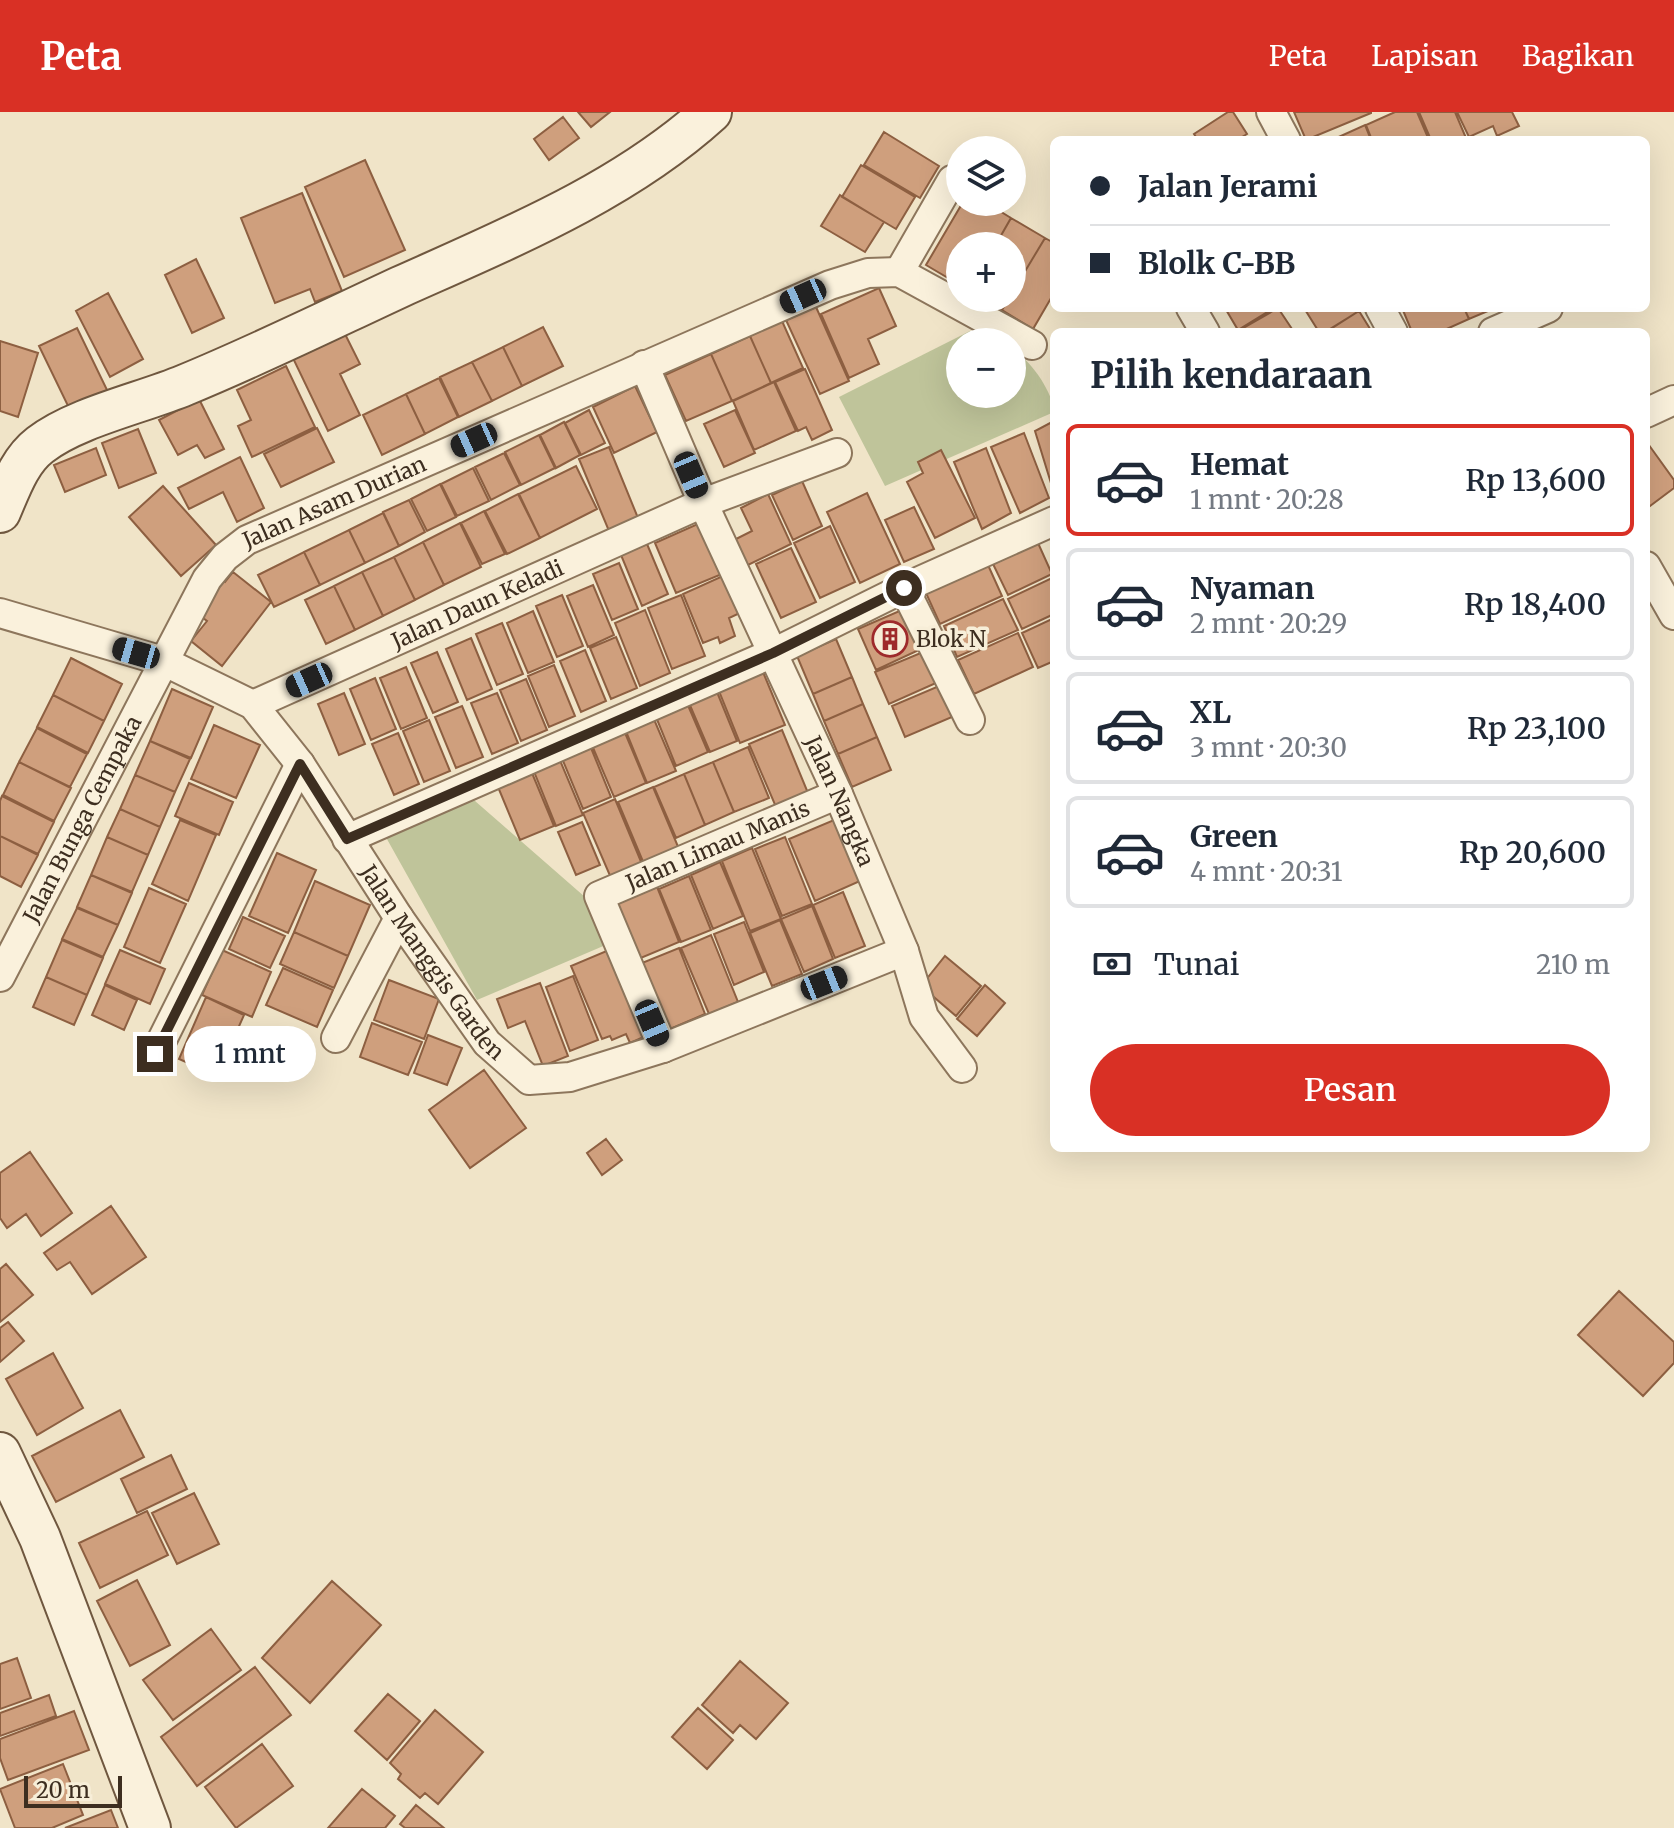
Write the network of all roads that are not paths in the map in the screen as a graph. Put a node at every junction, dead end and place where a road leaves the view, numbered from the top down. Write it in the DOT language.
graph roads {
  1 [pos="711,112"];
  2 [pos="1271,112"];
  3 [pos="1284,136"];
  4 [pos="946,190"];
  5 [pos="899,272"];
  6 [pos="1539,312"];
  7 [pos="1502,328"];
  8 [pos="1032,345"];
  9 [pos="644,365"];
  10 [pos="1674,400"];
  11 [pos="1650,411"];
  12 [pos="837,453"];
  13 [pos="703,503"];
  14 [pos="0,512"];
  15 [pos="1050,527"];
  16 [pos="1650,573"];
  17 [pos="904,588"];
  18 [pos="0,613"];
  19 [pos="1674,615"];
  20 [pos="773,653"];
  21 [pos="163,661"];
  22 [pos="253,705"];
  23 [pos="970,720"];
  24 [pos="300,764"];
  25 [pos="838,794"];
  26 [pos="347,839"];
  27 [pos="399,918"];
  28 [pos="904,951"];
  29 [pos="0,977"];
  30 [pos="336,1038"];
  31 [pos="663,1048"];
  32 [pos="155,1054"];
  33 [pos="962,1068"];
  34 [pos="0,1453"];
  35 [pos="150,1828"];
  1 -- 14 [label="street"];
  2 -- 3 [label="street"];
  4 -- 5 [label="street"];
  5 -- 8 [label="street"];
  5 -- 9 [label="street, Jalan Asam Durian"];
  6 -- 7 [label="street"];
  9 -- 13 [label="street, Jalan Nangka"];
  9 -- 21 [label="street, Jalan Asam Durian"];
  10 -- 11 [label="street"];
  12 -- 13 [label="street, Jalan Daun Keladi"];
  13 -- 20 [label="street, Jalan Nangka"];
  13 -- 22 [label="street, Jalan Daun Keladi"];
  15 -- 17 [label="street"];
  16 -- 19 [label="street"];
  17 -- 20 [label="street"];
  17 -- 23 [label="street"];
  18 -- 21 [label="street, Jalan Manggis Garden"];
  20 -- 25 [label="street, Jalan Nangka"];
  20 -- 26 [label="street"];
  21 -- 22 [label="street, Jalan Manggis Garden"];
  21 -- 29 [label="street, Jalan Bunga Cempaka"];
  22 -- 24 [label="street, Jalan Manggis Garden"];
  24 -- 26 [label="street, Jalan Manggis Garden"];
  24 -- 32 [label="street"];
  25 -- 28 [label="street, Jalan Nangka"];
  25 -- 31 [label="street, Jalan Limau Manis"];
  26 -- 27 [label="street, Jalan Manggis Garden"];
  27 -- 30 [label="street"];
  27 -- 31 [label="street, Jalan Manggis Garden"];
  28 -- 31 [label="street"];
  28 -- 33 [label="street, Jalan Nangka"];
  34 -- 35 [label="street"];
}
